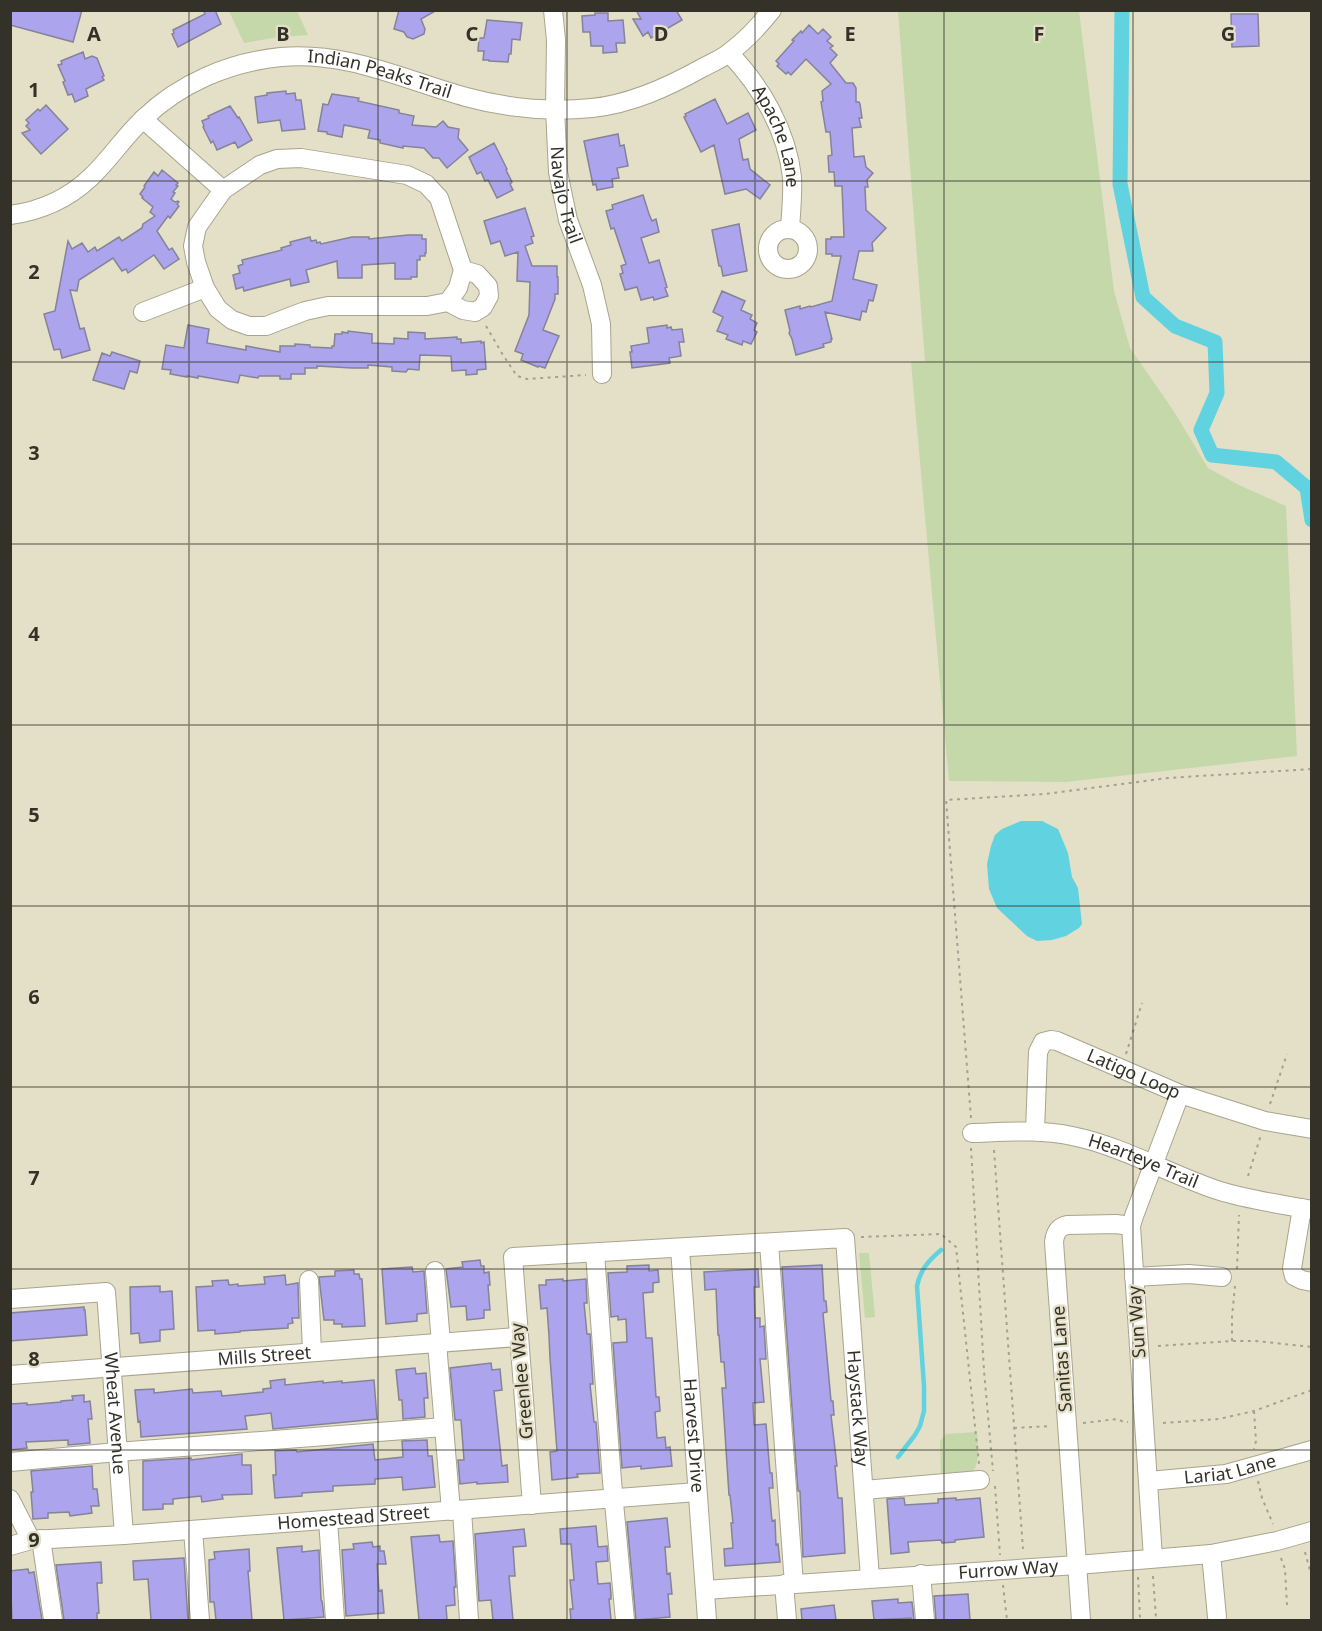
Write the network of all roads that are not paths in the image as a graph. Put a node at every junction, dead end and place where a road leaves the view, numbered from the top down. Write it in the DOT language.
graph roads {
  1 [pos="553,10"];
  2 [pos="772,10"];
  3 [pos="729,53"];
  4 [pos="555,110"];
  5 [pos="143,119"];
  6 [pos="223,190"];
  7 [pos="10,215"];
  8 [pos="790,229"];
  9 [pos="463,270"];
  10 [pos="205,288"];
  11 [pos="448,302"];
  12 [pos="143,312"];
  13 [pos="602,374"];
  14 [pos="1180,1094"];
  15 [pos="1311,1129"];
  16 [pos="1035,1131"];
  17 [pos="972,1133"];
  18 [pos="1153,1165"];
  19 [pos="1307,1209"];
  20 [pos="1131,1226"];
  21 [pos="769,1243"];
  22 [pos="680,1248"];
  23 [pos="595,1253"];
  24 [pos="435,1271"];
  25 [pos="1134,1277"];
  26 [pos="1222,1278"];
  27 [pos="309,1280"];
  28 [pos="1311,1282"];
  29 [pos="10,1299"];
  30 [pos="518,1337"];
  31 [pos="439,1343"];
  32 [pos="312,1352"];
  33 [pos="111,1368"];
  34 [pos="10,1375"];
  35 [pos="444,1427"];
  36 [pos="1311,1450"];
  37 [pos="117,1452"];
  38 [pos="10,1462"];
  39 [pos="980,1474"];
  40 [pos="1149,1481"];
  41 [pos="864,1490"];
  42 [pos="697,1492"];
  43 [pos="10,1499"];
  44 [pos="613,1499"];
  45 [pos="532,1505"];
  46 [pos="456,1511"];
  47 [pos="327,1520"];
  48 [pos="194,1530"];
  49 [pos="1311,1532"];
  50 [pos="124,1535"];
  51 [pos="36,1540"];
  52 [pos="10,1546"];
  53 [pos="1211,1554"];
  54 [pos="1077,1565"];
  55 [pos="1153,1567"];
  56 [pos="921,1574"];
  57 [pos="870,1578"];
  58 [pos="789,1584"];
  59 [pos="705,1590"];
  60 [pos="1216,1617"];
  61 [pos="52,1620"];
  62 [pos="200,1620"];
  63 [pos="335,1620"];
  64 [pos="470,1620"];
  65 [pos="624,1620"];
  66 [pos="707,1620"];
  67 [pos="787,1620"];
  68 [pos="925,1620"];
  69 [pos="1081,1620"];
  1 -- 4 [label="street, Navajo Trail"];
  2 -- 3 [label="street, Indian Peaks Trail"];
  3 -- 4 [label="street, Indian Peaks Trail"];
  3 -- 8 [label="street, Apache Lane"];
  4 -- 5 [label="street, Indian Peaks Trail"];
  4 -- 13 [label="street, Navajo Trail"];
  5 -- 6 [label="street"];
  5 -- 7 [label="street, Indian Peaks Trail"];
  6 -- 9 [label="street"];
  6 -- 10 [label="street"];
  9 -- 11 [label="street"];
  9 -- 11 [label="street"];
  10 -- 11 [label="street"];
  10 -- 12 [label="street"];
  14 -- 15 [label="street, Latigo Loop"];
  14 -- 16 [label="street, Latigo Loop"];
  14 -- 18 [label="street, Sun Way"];
  16 -- 17 [label="street, Hearteye Trail"];
  16 -- 18 [label="street, Hearteye Trail"];
  18 -- 19 [label="street, Hearteye Trail"];
  18 -- 20 [label="street, Sun Way"];
  19 -- 28 [label="street"];
  20 -- 25 [label="street, Sun Way"];
  20 -- 54 [label="street, Sanitas Lane"];
  21 -- 22 [label="street"];
  21 -- 41 [label="street, Haystack Way"];
  21 -- 58 [label="street"];
  22 -- 23 [label="street"];
  22 -- 42 [label="street, Harvest Drive"];
  23 -- 30 [label="street, Greenlee Way"];
  23 -- 44 [label="street"];
  24 -- 31 [label="street"];
  25 -- 26 [label="street"];
  25 -- 40 [label="street, Sun Way"];
  27 -- 32 [label="street"];
  29 -- 33 [label="street, Wheat Avenue"];
  30 -- 31 [label="street, Mills Street"];
  30 -- 45 [label="street, Greenlee Way"];
  31 -- 32 [label="street, Mills Street"];
  31 -- 35 [label="street"];
  32 -- 33 [label="street, Mills Street"];
  33 -- 34 [label="street, Mills Street"];
  33 -- 37 [label="street, Wheat Avenue"];
  35 -- 37 [label="street"];
  35 -- 46 [label="street"];
  36 -- 40 [label="street, Lariat Lane"];
  37 -- 38 [label="street"];
  37 -- 50 [label="street, Wheat Avenue"];
  39 -- 41 [label="street"];
  40 -- 55 [label="street, Sun Way"];
  41 -- 57 [label="street, Haystack Way"];
  42 -- 44 [label="street, Homestead Street"];
  42 -- 59 [label="street, Harvest Drive"];
  43 -- 51 [label="street"];
  44 -- 45 [label="street, Homestead Street"];
  44 -- 65 [label="street"];
  45 -- 46 [label="street, Homestead Street"];
  46 -- 47 [label="street, Homestead Street"];
  46 -- 64 [label="street"];
  47 -- 48 [label="street, Homestead Street"];
  47 -- 63 [label="street"];
  48 -- 50 [label="street, Homestead Street"];
  48 -- 62 [label="street"];
  49 -- 53 [label="street, Furrow Way"];
  50 -- 51 [label="street, Homestead Street"];
  51 -- 52 [label="street, Homestead Street"];
  51 -- 61 [label="street"];
  53 -- 55 [label="street, Furrow Way"];
  53 -- 60 [label="street"];
  54 -- 55 [label="street, Furrow Way"];
  54 -- 56 [label="street, Furrow Way"];
  54 -- 69 [label="street"];
  56 -- 57 [label="street, Furrow Way"];
  56 -- 68 [label="street"];
  57 -- 58 [label="street, Furrow Way"];
  58 -- 59 [label="street, Furrow Way"];
  58 -- 67 [label="street"];
  59 -- 66 [label="street, Harvest Drive"];
}
